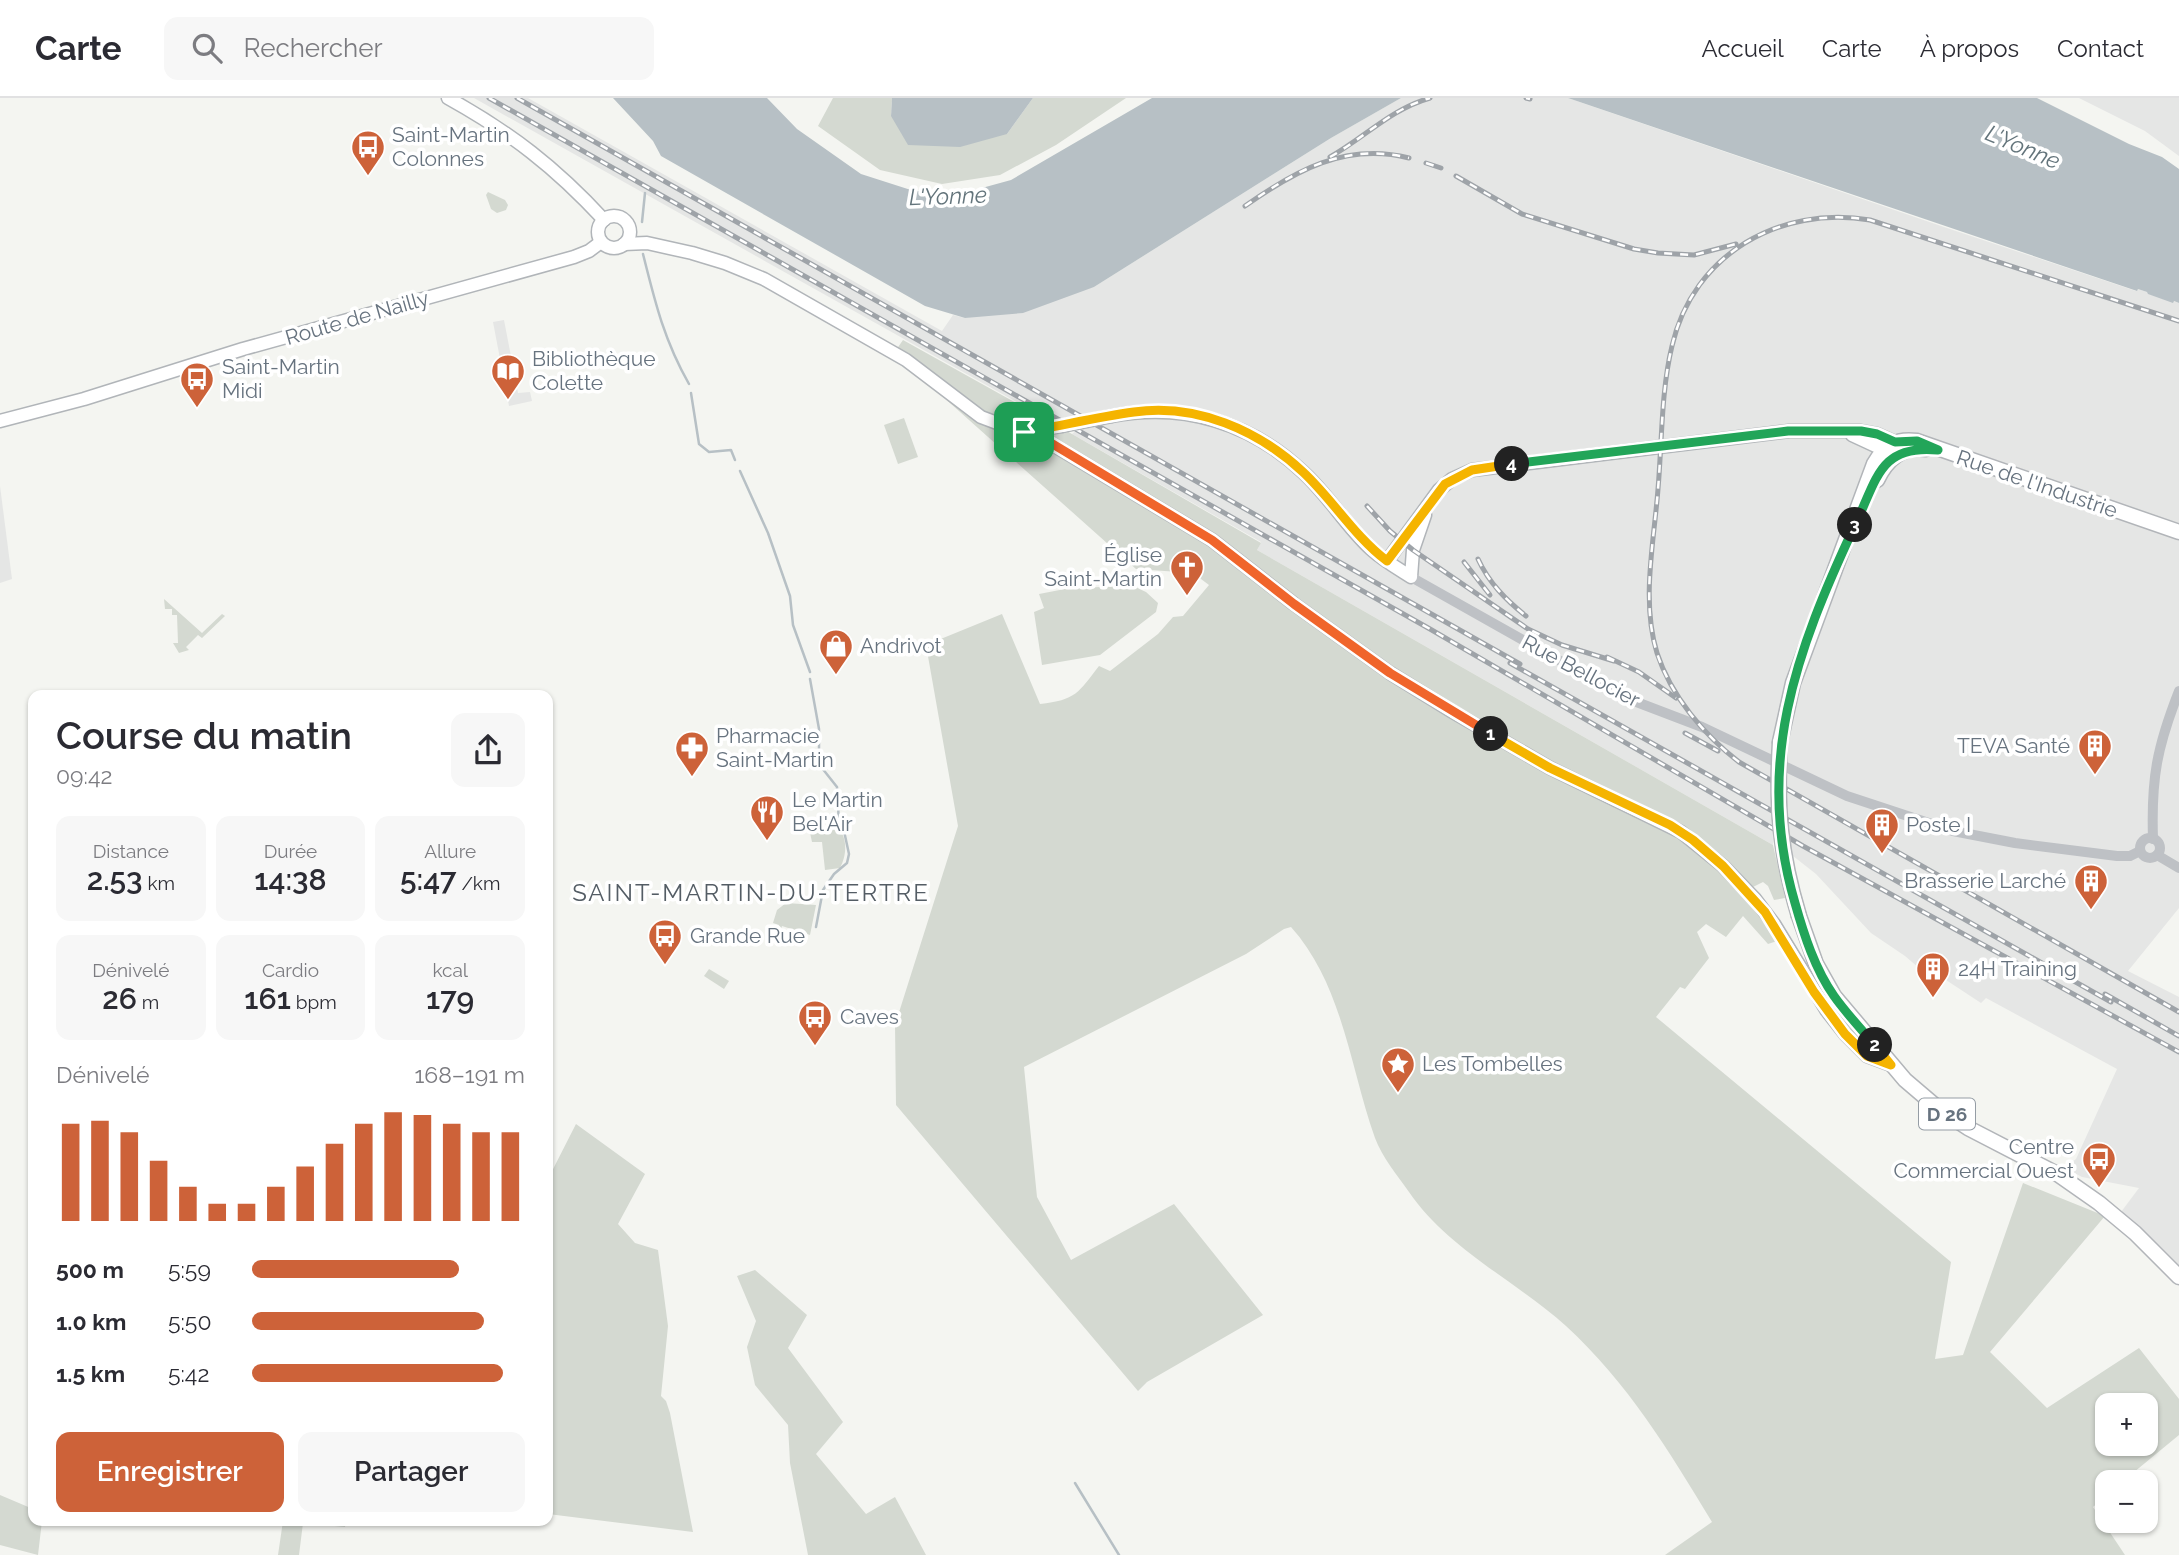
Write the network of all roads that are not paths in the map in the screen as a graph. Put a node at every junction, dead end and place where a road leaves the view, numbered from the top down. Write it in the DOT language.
graph roads {
  1 [pos="448,98"];
  2 [pos="604,220"];
  3 [pos="630,230"];
  4 [pos="601,242"];
  5 [pos="647,243"];
  6 [pos="625,244"];
  7 [pos="0,421"];
  8 [pos="1068,426"];
  9 [pos="1024,432"];
  10 [pos="1845,432"];
  11 [pos="1865,441"];
  12 [pos="1054,445"];
  13 [pos="1890,446"];
  14 [pos="1874,464"];
  15 [pos="1429,505"];
  16 [pos="2179,532"];
  17 [pos="1843,551"];
  18 [pos="1387,561"];
  19 [pos="1410,577"];
  20 [pos="2179,691"];
  21 [pos="2153,839"];
  22 [pos="2140,851"];
  23 [pos="2157,855"];
  24 [pos="2179,868"];
  25 [pos="1891,1065"];
  26 [pos="2179,1277"];
  1 -- 2 [label="main road"];
  2 -- 3 [label="main road"];
  2 -- 4 [label="main road"];
  3 -- 5 [label="main road, D 26"];
  3 -- 6 [label="main road"];
  4 -- 6 [label="main road"];
  4 -- 7 [label="main road, Route de Nailly"];
  5 -- 6 [label="main road, D 26"];
  5 -- 9 [label="main road, D 26"];
  8 -- 9 [label="main road, Rue Bellocier"];
  8 -- 12 [label="main road"];
  8 -- 18 [label="main road, Rue Bellocier, bridge"];
  9 -- 12 [label="main road, D 26"];
  10 -- 11 [label="main road"];
  10 -- 13 [label="main road"];
  10 -- 15 [label="main road"];
  11 -- 13 [label="main road"];
  11 -- 14 [label="main road"];
  12 -- 25 [label="main road, D 26"];
  13 -- 14 [label="main road"];
  13 -- 16 [label="main road, Rue de l'Industrie"];
  13 -- 17 [label="main road"];
  14 -- 17 [label="main road"];
  15 -- 18 [label="main road"];
  15 -- 19 [label="main road"];
  17 -- 25 [label="main road, bridge"];
  18 -- 19 [label="main road, Rue Bellocier"];
  19 -- 22 [label="street, Rue Bellocier"];
  20 -- 21 [label="street"];
  21 -- 22 [label="street"];
  21 -- 23 [label="street"];
  22 -- 23 [label="street"];
  23 -- 24 [label="street"];
  25 -- 26 [label="main road, D 26"];
}
